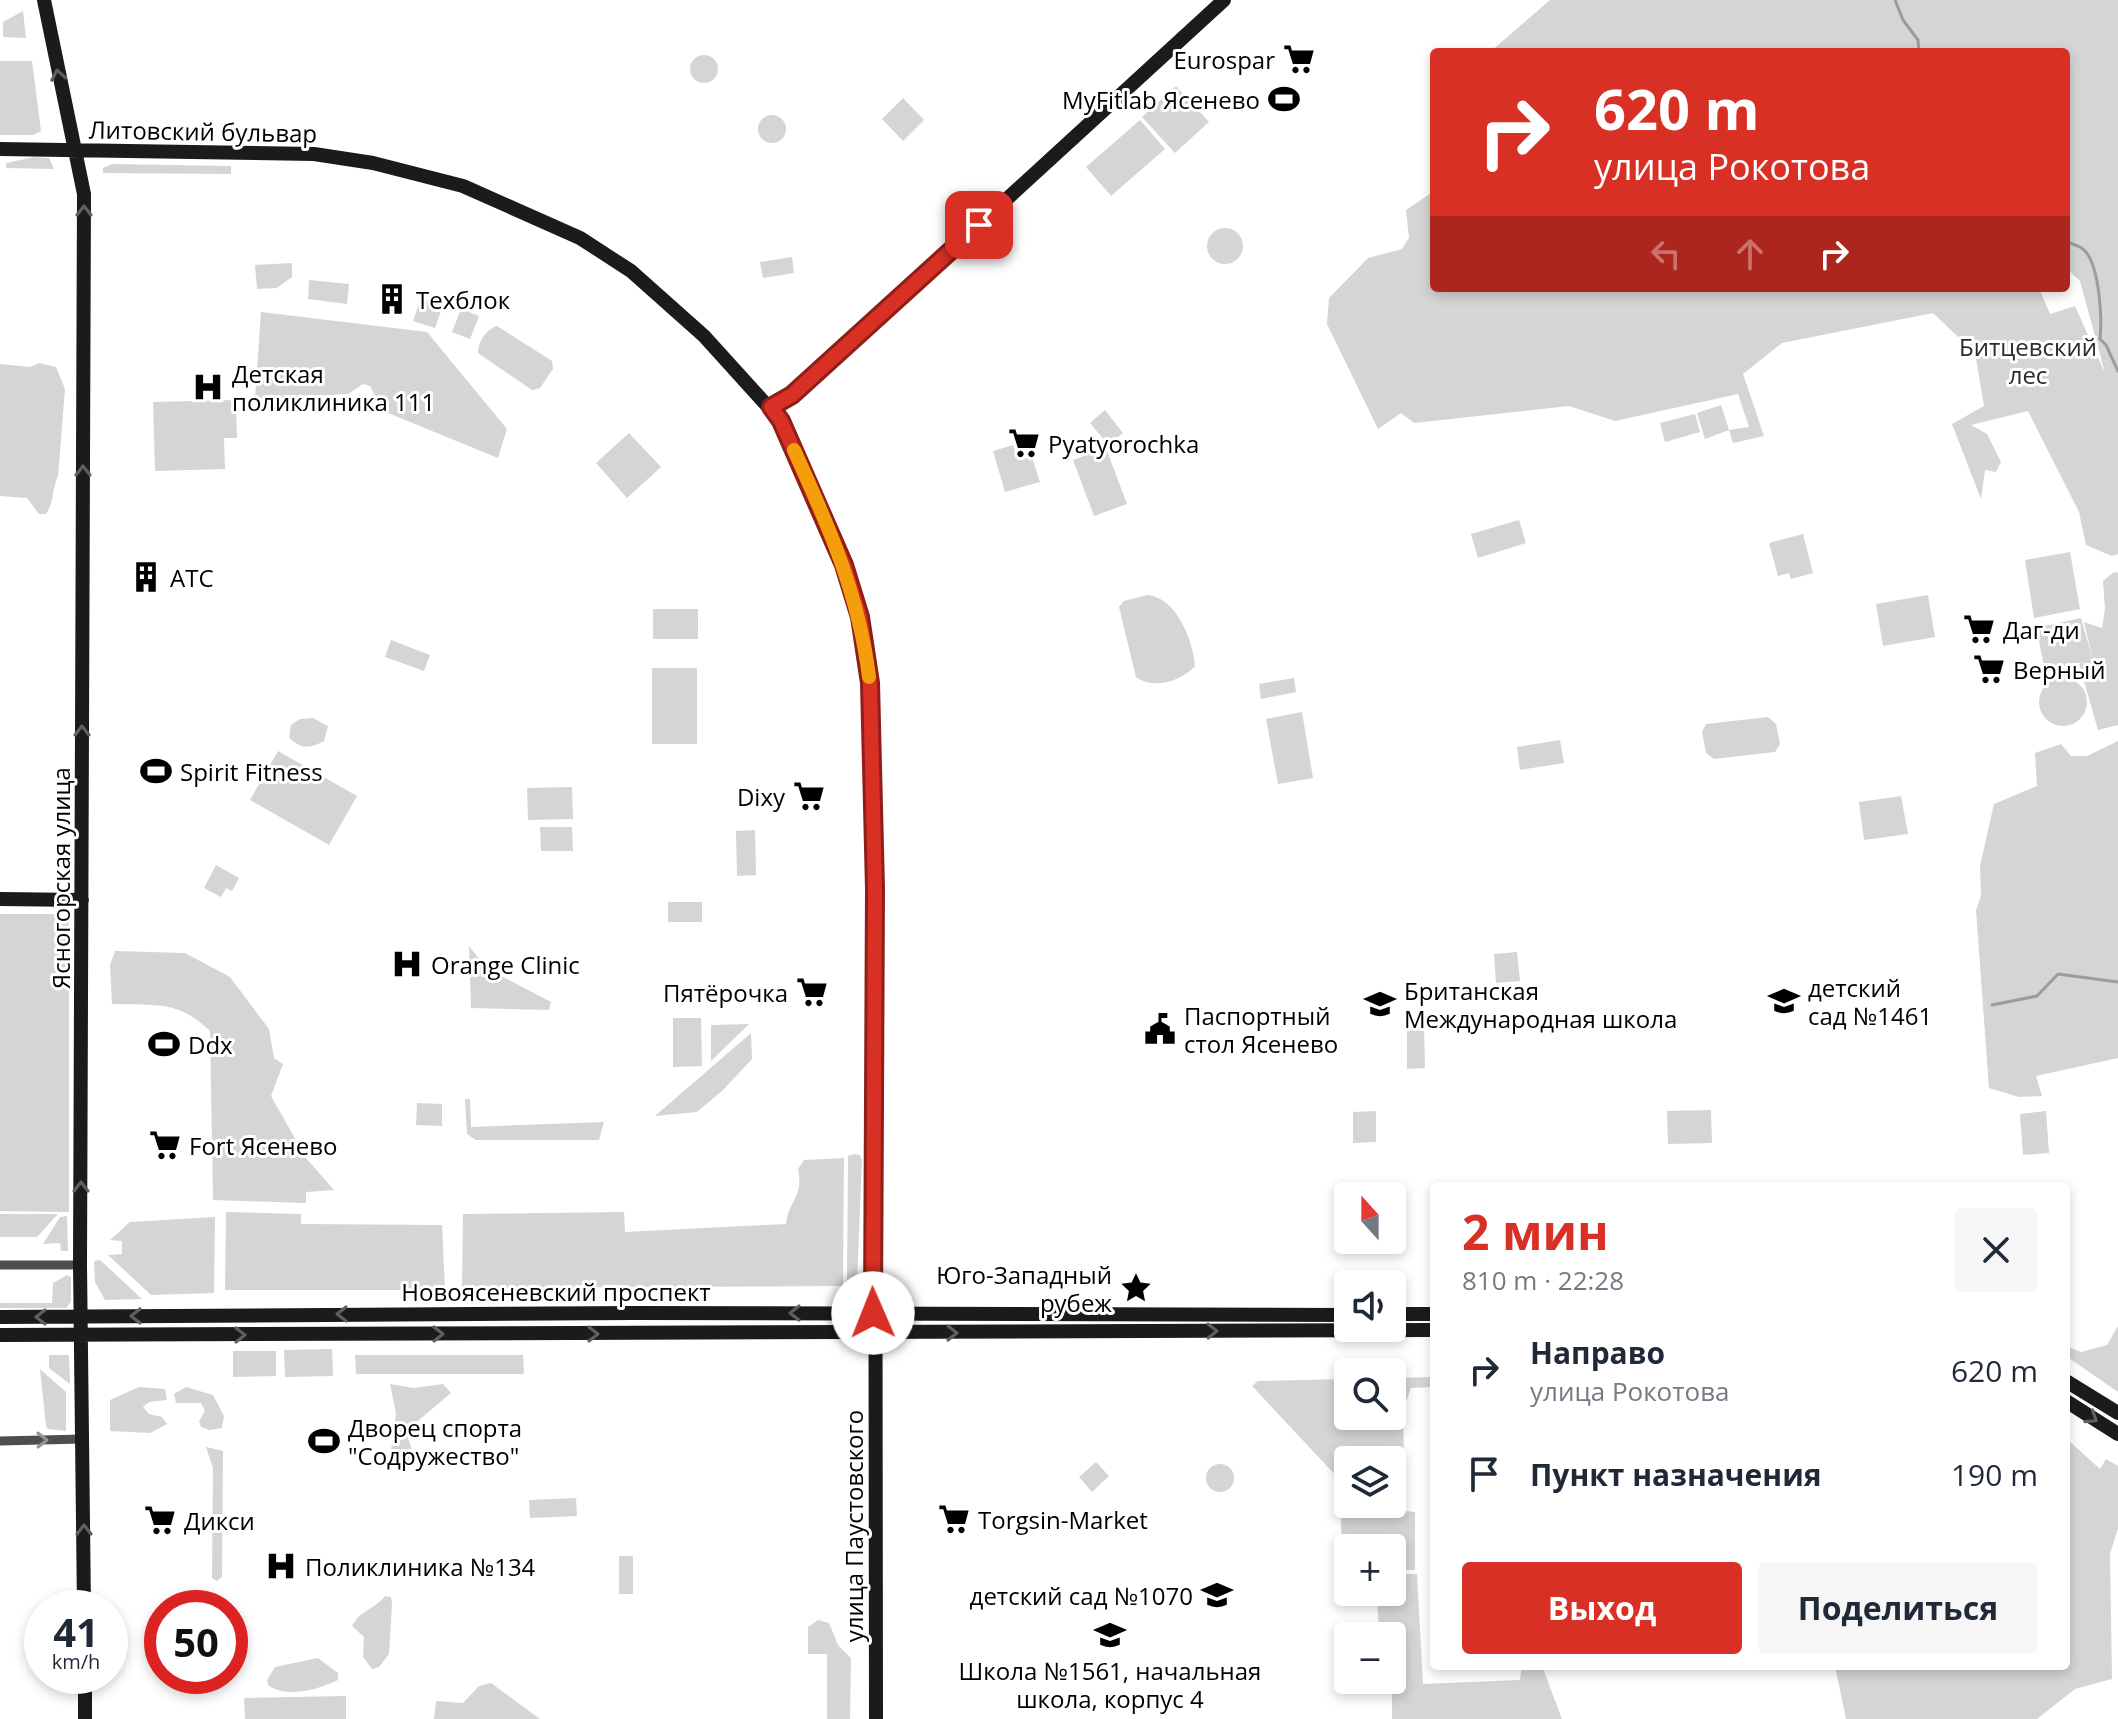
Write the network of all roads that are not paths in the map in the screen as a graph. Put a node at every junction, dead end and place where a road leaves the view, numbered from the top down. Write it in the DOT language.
graph roads {
  1 [pos="44,0"];
  2 [pos="1224,0"];
  3 [pos="0,149"];
  4 [pos="74,150"];
  5 [pos="771,407"];
  6 [pos="0,899"];
  7 [pos="82,900"];
  8 [pos="0,1265"];
  9 [pos="80,1265"];
  10 [pos="873,1313"];
  11 [pos="1111,1314"];
  12 [pos="1406,1314"];
  13 [pos="1430,1314"];
  14 [pos="1175,1315"];
  15 [pos="1334,1315"];
  16 [pos="0,1317"];
  17 [pos="81,1317"];
  18 [pos="1430,1330"];
  19 [pos="1111,1331"];
  20 [pos="1175,1332"];
  21 [pos="874,1333"];
  22 [pos="0,1335"];
  23 [pos="81,1335"];
  24 [pos="2070,1383"];
  25 [pos="2070,1404"];
  26 [pos="2118,1413"];
  27 [pos="2118,1434"];
  28 [pos="83,1439"];
  29 [pos="0,1441"];
  30 [pos="84,1590"];
  31 [pos="85,1694"];
  32 [pos="85,1719"];
  33 [pos="876,1719"];
  4 -- 1 [label="main road, Ясногорская улица, one-way"];
  2 -- 5 [label="main road"];
  3 -- 4 [label="main road, Литовский бульвар"];
  4 -- 5 [label="main road, Литовский бульвар"];
  7 -- 4 [label="main road, Ясногорская улица, one-way"];
  5 -- 10 [label="main road, Литовский бульвар"];
  6 -- 7 [label="main road"];
  9 -- 7 [label="main road, Ясногорская улица, one-way"];
  8 -- 9 [label="street"];
  9 -- 17 [label="main road, Ясногорская улица"];
  10 -- 11 [label="main road, Новоясеневский проспект"];
  10 -- 17 [label="main road, Новоясеневский проспект, one-way"];
  10 -- 21 [label="main road, Литовский бульвар"];
  11 -- 14 [label="main road, Новоясеневский проспект"];
  11 -- 19 [label="street"];
  12 -- 13 [label="main road"];
  14 -- 15 [label="main road, Новоясеневский проспект"];
  14 -- 20 [label="street"];
  17 -- 16 [label="main road, Новоясеневский проспект, one-way"];
  17 -- 23 [label="main road, Ясногорская улица"];
  20 -- 18 [label="main road, Новоясеневский проспект, one-way"];
  19 -- 20 [label="main road, Новоясеневский проспект"];
  21 -- 19 [label="main road, Новоясеневский проспект, one-way"];
  23 -- 21 [label="main road, Новоясеневский проспект, one-way"];
  21 -- 33 [label="main road, улица Паустовского"];
  22 -- 23 [label="main road, Новоясеневский проспект"];
  23 -- 28 [label="main road, Ясногорская улица"];
  24 -- 26 [label="main road"];
  25 -- 27 [label="main road, one-way"];
  29 -- 28 [label="street, one-way"];
  30 -- 28 [label="main road, Ясногорская улица, one-way"];
  31 -- 32 [label="main road"];
}
